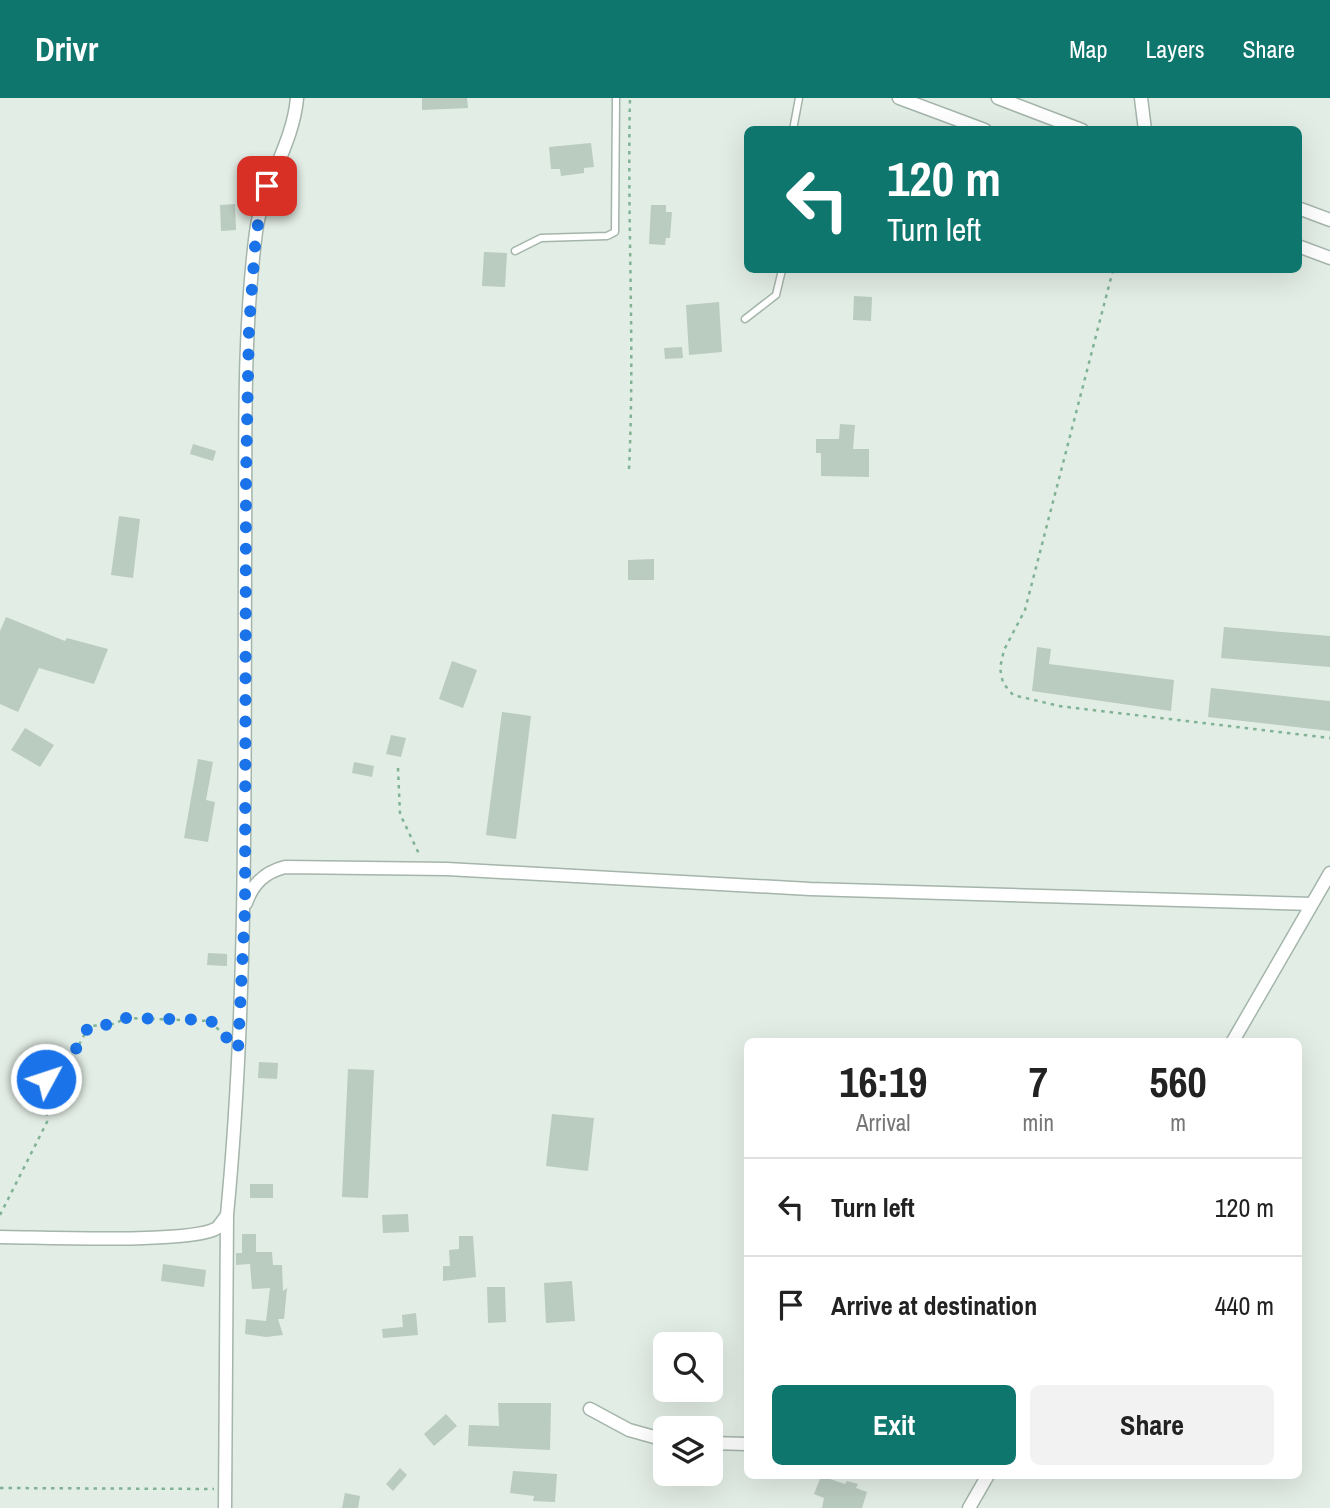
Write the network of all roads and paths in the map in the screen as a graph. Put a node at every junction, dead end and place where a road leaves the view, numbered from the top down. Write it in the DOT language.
graph roads {
  1 [pos="297,98"];
  2 [pos="616,98"];
  3 [pos="630,98"];
  4 [pos="799,98"];
  5 [pos="899,98"];
  6 [pos="998,98"];
  7 [pos="1141,98"];
  8 [pos="794,126"];
  9 [pos="974,126"];
  10 [pos="1072,126"];
  11 [pos="1144,126"];
  12 [pos="1302,210"];
  13 [pos="1330,220"];
  14 [pos="1302,248"];
  15 [pos="515,251"];
  16 [pos="1330,258"];
  17 [pos="781,273"];
  18 [pos="1112,273"];
  19 [pos="745,319"];
  20 [pos="629,468"];
  21 [pos="1330,738"];
  22 [pos="398,768"];
  23 [pos="426,869"];
  24 [pos="1330,873"];
  25 [pos="1312,904"];
  26 [pos="245,908"];
  27 [pos="1235,1038"];
  28 [pos="238,1050"];
  29 [pos="0,1215"];
  30 [pos="227,1215"];
  31 [pos="0,1237"];
  32 [pos="590,1409"];
  33 [pos="653,1437"];
  34 [pos="723,1443"];
  35 [pos="744,1444"];
  36 [pos="986,1479"];
  37 [pos="0,1488"];
  38 [pos="225,1489"];
  39 [pos="225,1508"];
  40 [pos="969,1508"];
  1 -- 26 [label="street"];
  2 -- 15 [label="lane"];
  3 -- 20 [label="path"];
  4 -- 8 [label="lane"];
  5 -- 9 [label="street"];
  6 -- 10 [label="street"];
  7 -- 11 [label="street"];
  12 -- 13 [label="street"];
  14 -- 16 [label="street"];
  17 -- 19 [label="lane"];
  18 -- 21 [label="path"];
  22 -- 23 [label="path"];
  23 -- 25 [label="street"];
  23 -- 26 [label="street"];
  24 -- 25 [label="street"];
  25 -- 27 [label="street"];
  26 -- 28 [label="street"];
  28 -- 29 [label="path"];
  28 -- 30 [label="street"];
  30 -- 31 [label="street"];
  30 -- 38 [label="street"];
  32 -- 33 [label="street"];
  34 -- 35 [label="street"];
  36 -- 40 [label="street"];
  37 -- 38 [label="path"];
  38 -- 39 [label="street"];
}
